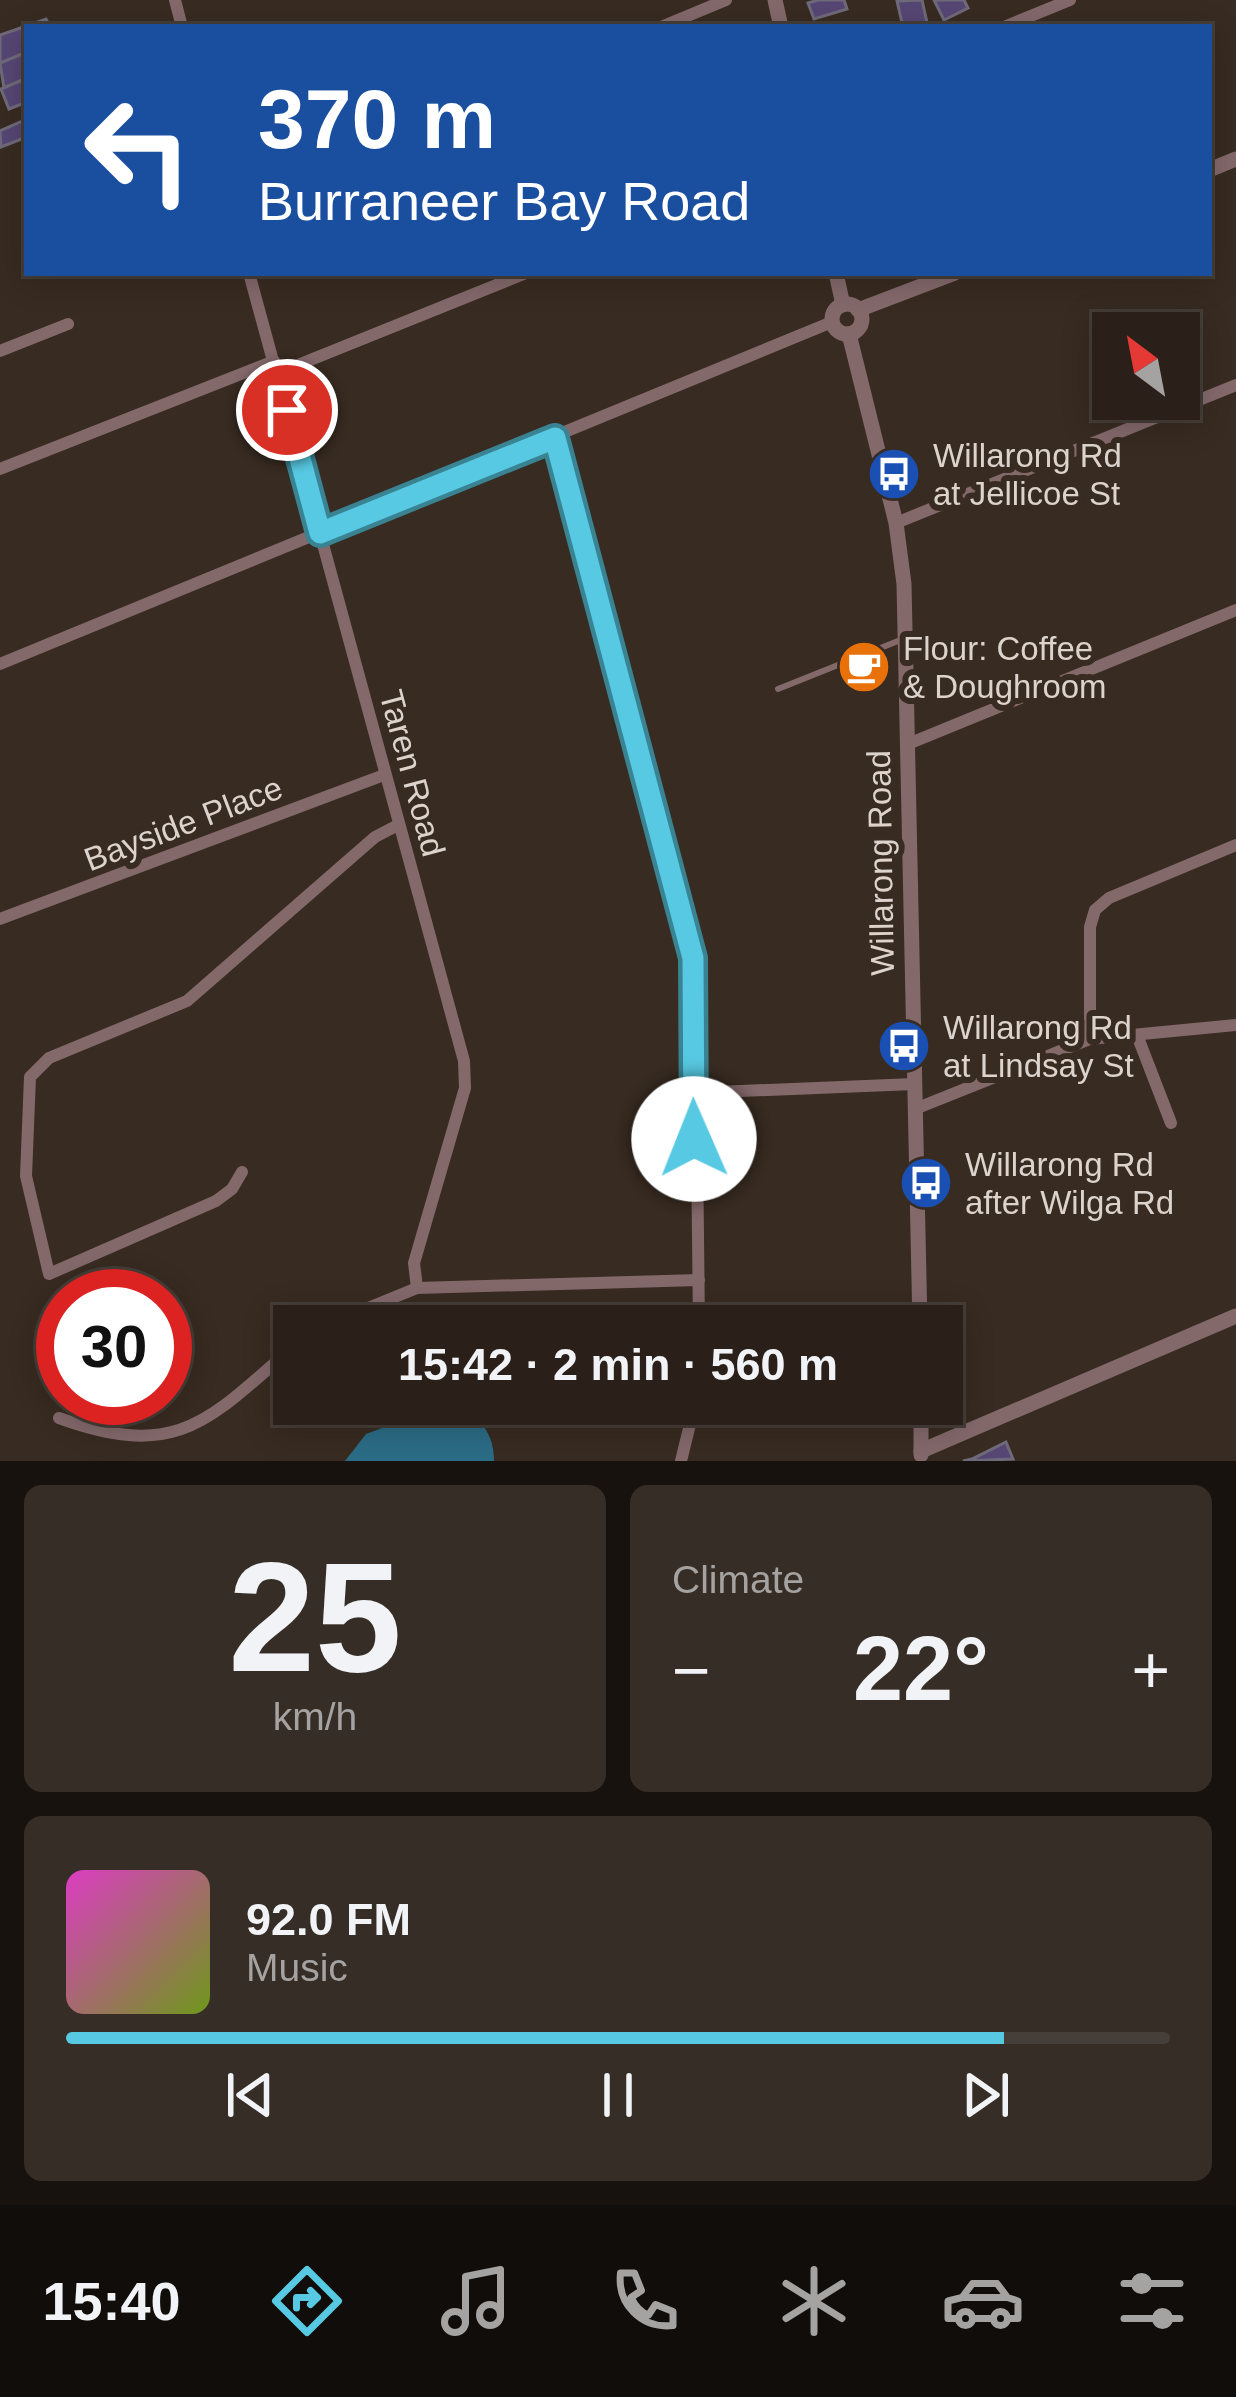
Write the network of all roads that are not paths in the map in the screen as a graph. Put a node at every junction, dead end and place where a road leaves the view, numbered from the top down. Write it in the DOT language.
graph roads {
  1 [pos="726,0"];
  2 [pos="1070,0"];
  3 [pos="668,24"];
  4 [pos="1011,24"];
  5 [pos="250,276"];
  6 [pos="518,276"];
  7 [pos="837,276"];
  8 [pos="946,276"];
  9 [pos="850,308"];
  10 [pos="832,322"];
  11 [pos="68,324"];
  12 [pos="849,334"];
  13 [pos="0,351"];
  14 [pos="276,367"];
  15 [pos="1236,385"];
  16 [pos="555,438"];
  17 [pos="0,470"];
  18 [pos="896,523"];
  19 [pos="320,533"];
  20 [pos="1236,610"];
  21 [pos="906,638"];
  22 [pos="0,664"];
  23 [pos="778,689"];
  24 [pos="908,744"];
  25 [pos="384,775"];
  26 [pos="398,825"];
  27 [pos="1236,844"];
  28 [pos="0,919"];
  29 [pos="1236,1025"];
  30 [pos="1137,1034"];
  31 [pos="1090,1039"];
  32 [pos="914,1084"];
  33 [pos="693,1093"];
  34 [pos="914,1109"];
  35 [pos="1171,1123"];
  36 [pos="242,1172"];
  37 [pos="699,1280"];
  38 [pos="417,1288"];
  39 [pos="375,1305"];
  40 [pos="699,1305"];
  41 [pos="919,1305"];
  42 [pos="1236,1316"];
  43 [pos="273,1364"];
  44 [pos="81,1425"];
  45 [pos="690,1425"];
  46 [pos="921,1425"];
  47 [pos="921,1456"];
  48 [pos="682,1461"];
  1 -- 3 [label="street"];
  2 -- 4 [label="street"];
  5 -- 14 [label="street, Taren Road"];
  6 -- 14 [label="street"];
  7 -- 9 [label="street"];
  8 -- 9 [label="street"];
  9 -- 10 [label="street"];
  9 -- 12 [label="street"];
  10 -- 12 [label="street"];
  10 -- 16 [label="street"];
  11 -- 13 [label="street"];
  12 -- 18 [label="street, Willarong Road"];
  14 -- 17 [label="street"];
  14 -- 19 [label="street, Taren Road"];
  15 -- 18 [label="street"];
  16 -- 19 [label="street"];
  16 -- 33 [label="street"];
  18 -- 21 [label="street, Willarong Road"];
  19 -- 22 [label="street"];
  19 -- 25 [label="street, Taren Road"];
  20 -- 24 [label="street"];
  21 -- 23 [label="lane"];
  21 -- 24 [label="street, Willarong Road"];
  24 -- 32 [label="street, Willarong Road"];
  25 -- 26 [label="street, Taren Road"];
  25 -- 28 [label="street, Bayside Place"];
  26 -- 36 [label="street"];
  26 -- 38 [label="street, Taren Road"];
  27 -- 31 [label="street"];
  29 -- 30 [label="street"];
  30 -- 31 [label="street"];
  30 -- 35 [label="street"];
  31 -- 34 [label="street"];
  32 -- 33 [label="street"];
  32 -- 34 [label="street, Willarong Road"];
  33 -- 37 [label="street"];
  34 -- 41 [label="street, Willarong Road"];
  37 -- 38 [label="street"];
  37 -- 40 [label="street"];
  38 -- 39 [label="street"];
  42 -- 47 [label="street"];
  43 -- 44 [label="street"];
  45 -- 48 [label="street"];
  46 -- 47 [label="street"];
}
